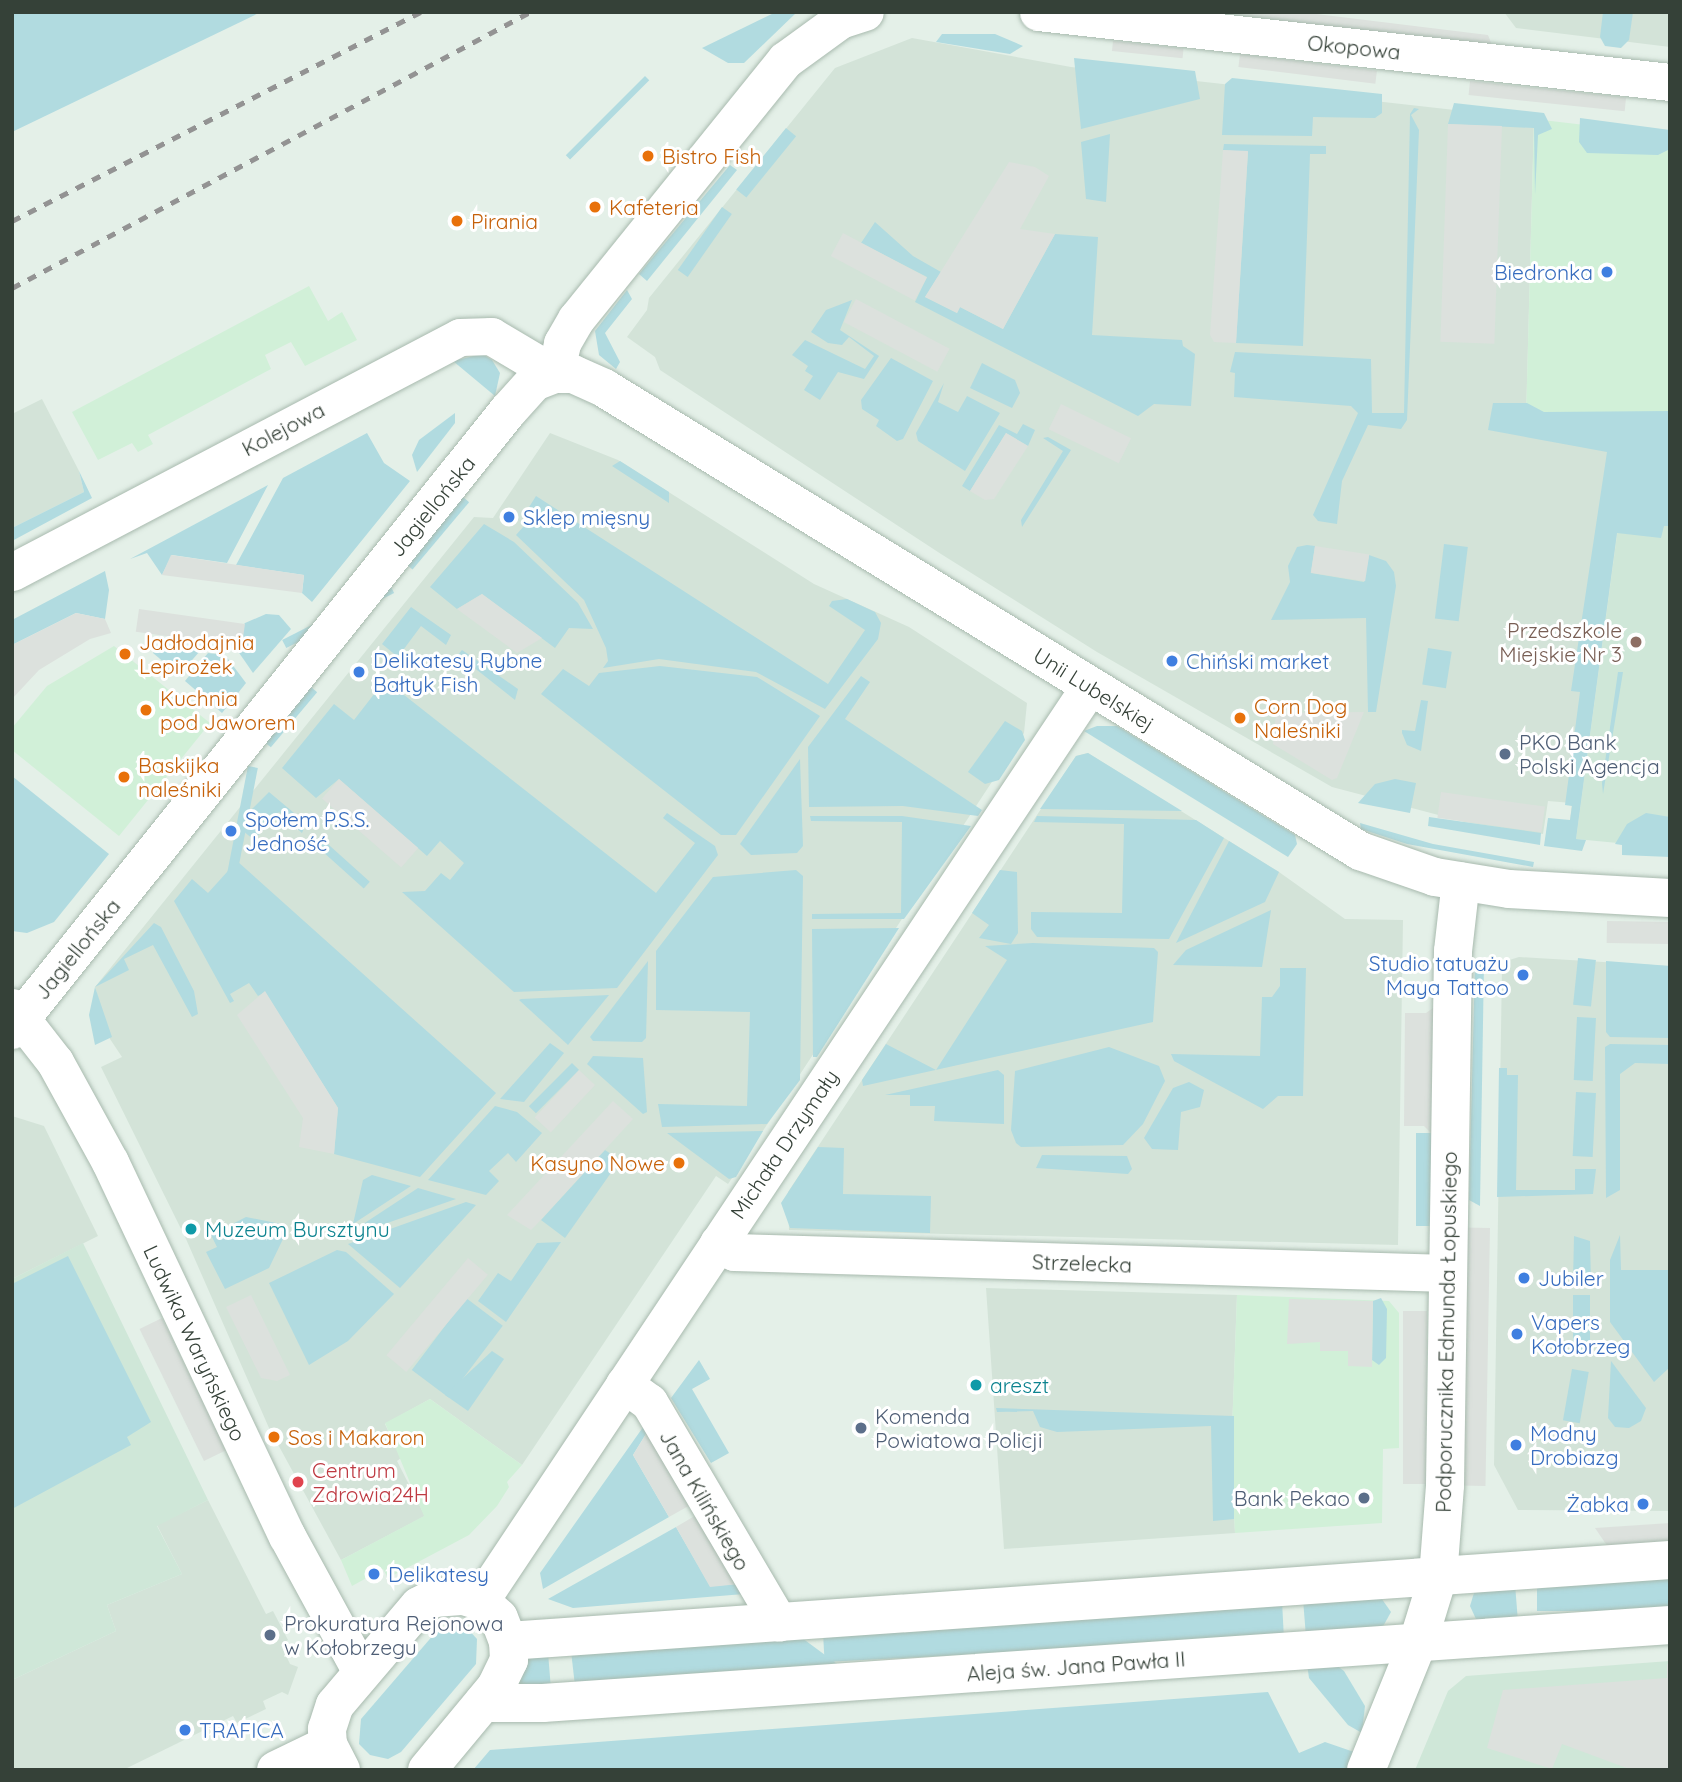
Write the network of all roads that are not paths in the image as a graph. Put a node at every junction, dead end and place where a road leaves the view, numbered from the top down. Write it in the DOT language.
graph roads {
  1 [pos="865,12"];
  2 [pos="1038,12"];
  3 [pos="1670,82"];
  4 [pos="555,374"];
  5 [pos="12,572"];
  6 [pos="1089,687"];
  7 [pos="1461,881"];
  8 [pos="1670,898"];
  9 [pos="15,1018"];
  10 [pos="718,1243"];
  11 [pos="1448,1273"];
  12 [pos="624,1384"];
  13 [pos="1670,1560"];
  14 [pos="1438,1577"];
  15 [pos="480,1601"];
  16 [pos="779,1623"];
  17 [pos="1670,1625"];
  18 [pos="509,1641"];
  19 [pos="1418,1642"];
  20 [pos="360,1672"];
  21 [pos="482,1703"];
  22 [pos="335,1757"];
  23 [pos="276,1770"];
  24 [pos="426,1770"];
  25 [pos="1366,1770"];
  1 -- 4 [label="street"];
  2 -- 3 [label="street, Okopowa"];
  4 -- 5 [label="street, Kolejowa"];
  4 -- 6 [label="street, Unii Lubelskiej"];
  4 -- 9 [label="street, Jagiellońska"];
  6 -- 7 [label="street, Unii Lubelskiej"];
  6 -- 10 [label="street, Michała Drzymały"];
  7 -- 8 [label="street, Unii Lubelskiej"];
  7 -- 11 [label="street, Podporucznika Edmunda Łopuskiego"];
  9 -- 20 [label="street, Ludwika Waryńskiego"];
  10 -- 11 [label="street, Strzelecka"];
  10 -- 12 [label="street, Michała Drzymały"];
  11 -- 14 [label="street, Podporucznika Edmunda Łopuskiego"];
  12 -- 15 [label="street, Michała Drzymały"];
  12 -- 16 [label="street, Jana Kilińskiego"];
  13 -- 14 [label="street"];
  14 -- 16 [label="street"];
  14 -- 19 [label="street, Podporucznika Edmunda Łopuskiego"];
  15 -- 18 [label="street"];
  15 -- 20 [label="street"];
  16 -- 18 [label="street"];
  17 -- 19 [label="street, Aleja św. Jana Pawła II"];
  18 -- 21 [label="street"];
  19 -- 21 [label="street, Aleja św. Jana Pawła II"];
  19 -- 25 [label="street, Podporucznika Edmunda Łopuskiego"];
  20 -- 22 [label="street"];
  21 -- 24 [label="street"];
  22 -- 23 [label="street"];
}
